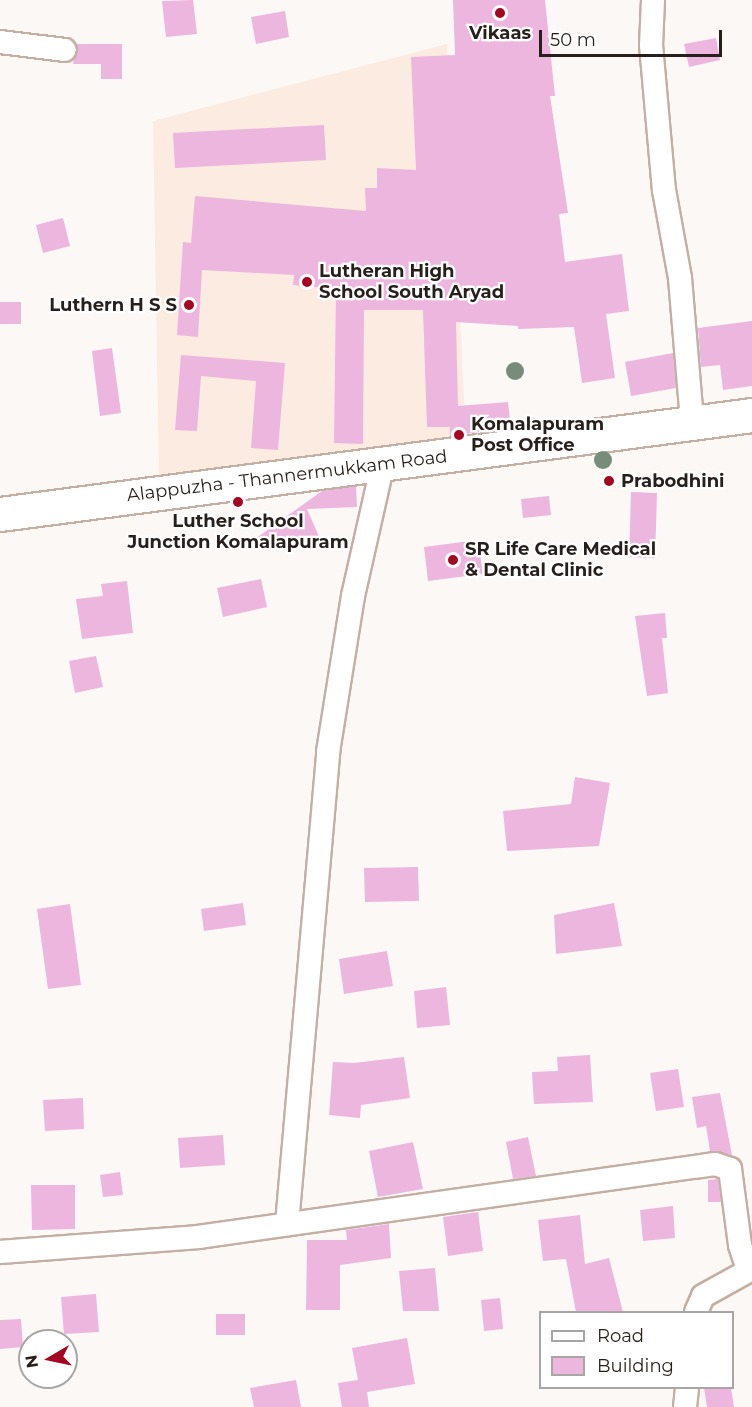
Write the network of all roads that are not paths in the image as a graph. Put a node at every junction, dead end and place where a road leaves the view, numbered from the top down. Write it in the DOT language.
graph roads {
  1 [pos="653,0"];
  2 [pos="0,42"];
  3 [pos="65,50"];
  4 [pos="752,415"];
  5 [pos="692,421"];
  6 [pos="383,463"];
  7 [pos="0,513"];
  8 [pos="287,1224"];
  9 [pos="0,1252"];
  10 [pos="750,1269"];
  11 [pos="696,1311"];
  12 [pos="687,1389"];
  13 [pos="684,1407"];
  1 -- 5 [label="street"];
  2 -- 3 [label="street"];
  4 -- 5 [label="main road, Alappuzha - Thannermukkam Road"];
  5 -- 6 [label="main road, Alappuzha - Thannermukkam Road"];
  6 -- 7 [label="main road, Alappuzha - Thannermukkam Road"];
  6 -- 8 [label="street"];
  8 -- 9 [label="street"];
  8 -- 10 [label="street"];
  10 -- 11 [label="street"];
  12 -- 13 [label="street"];
}
